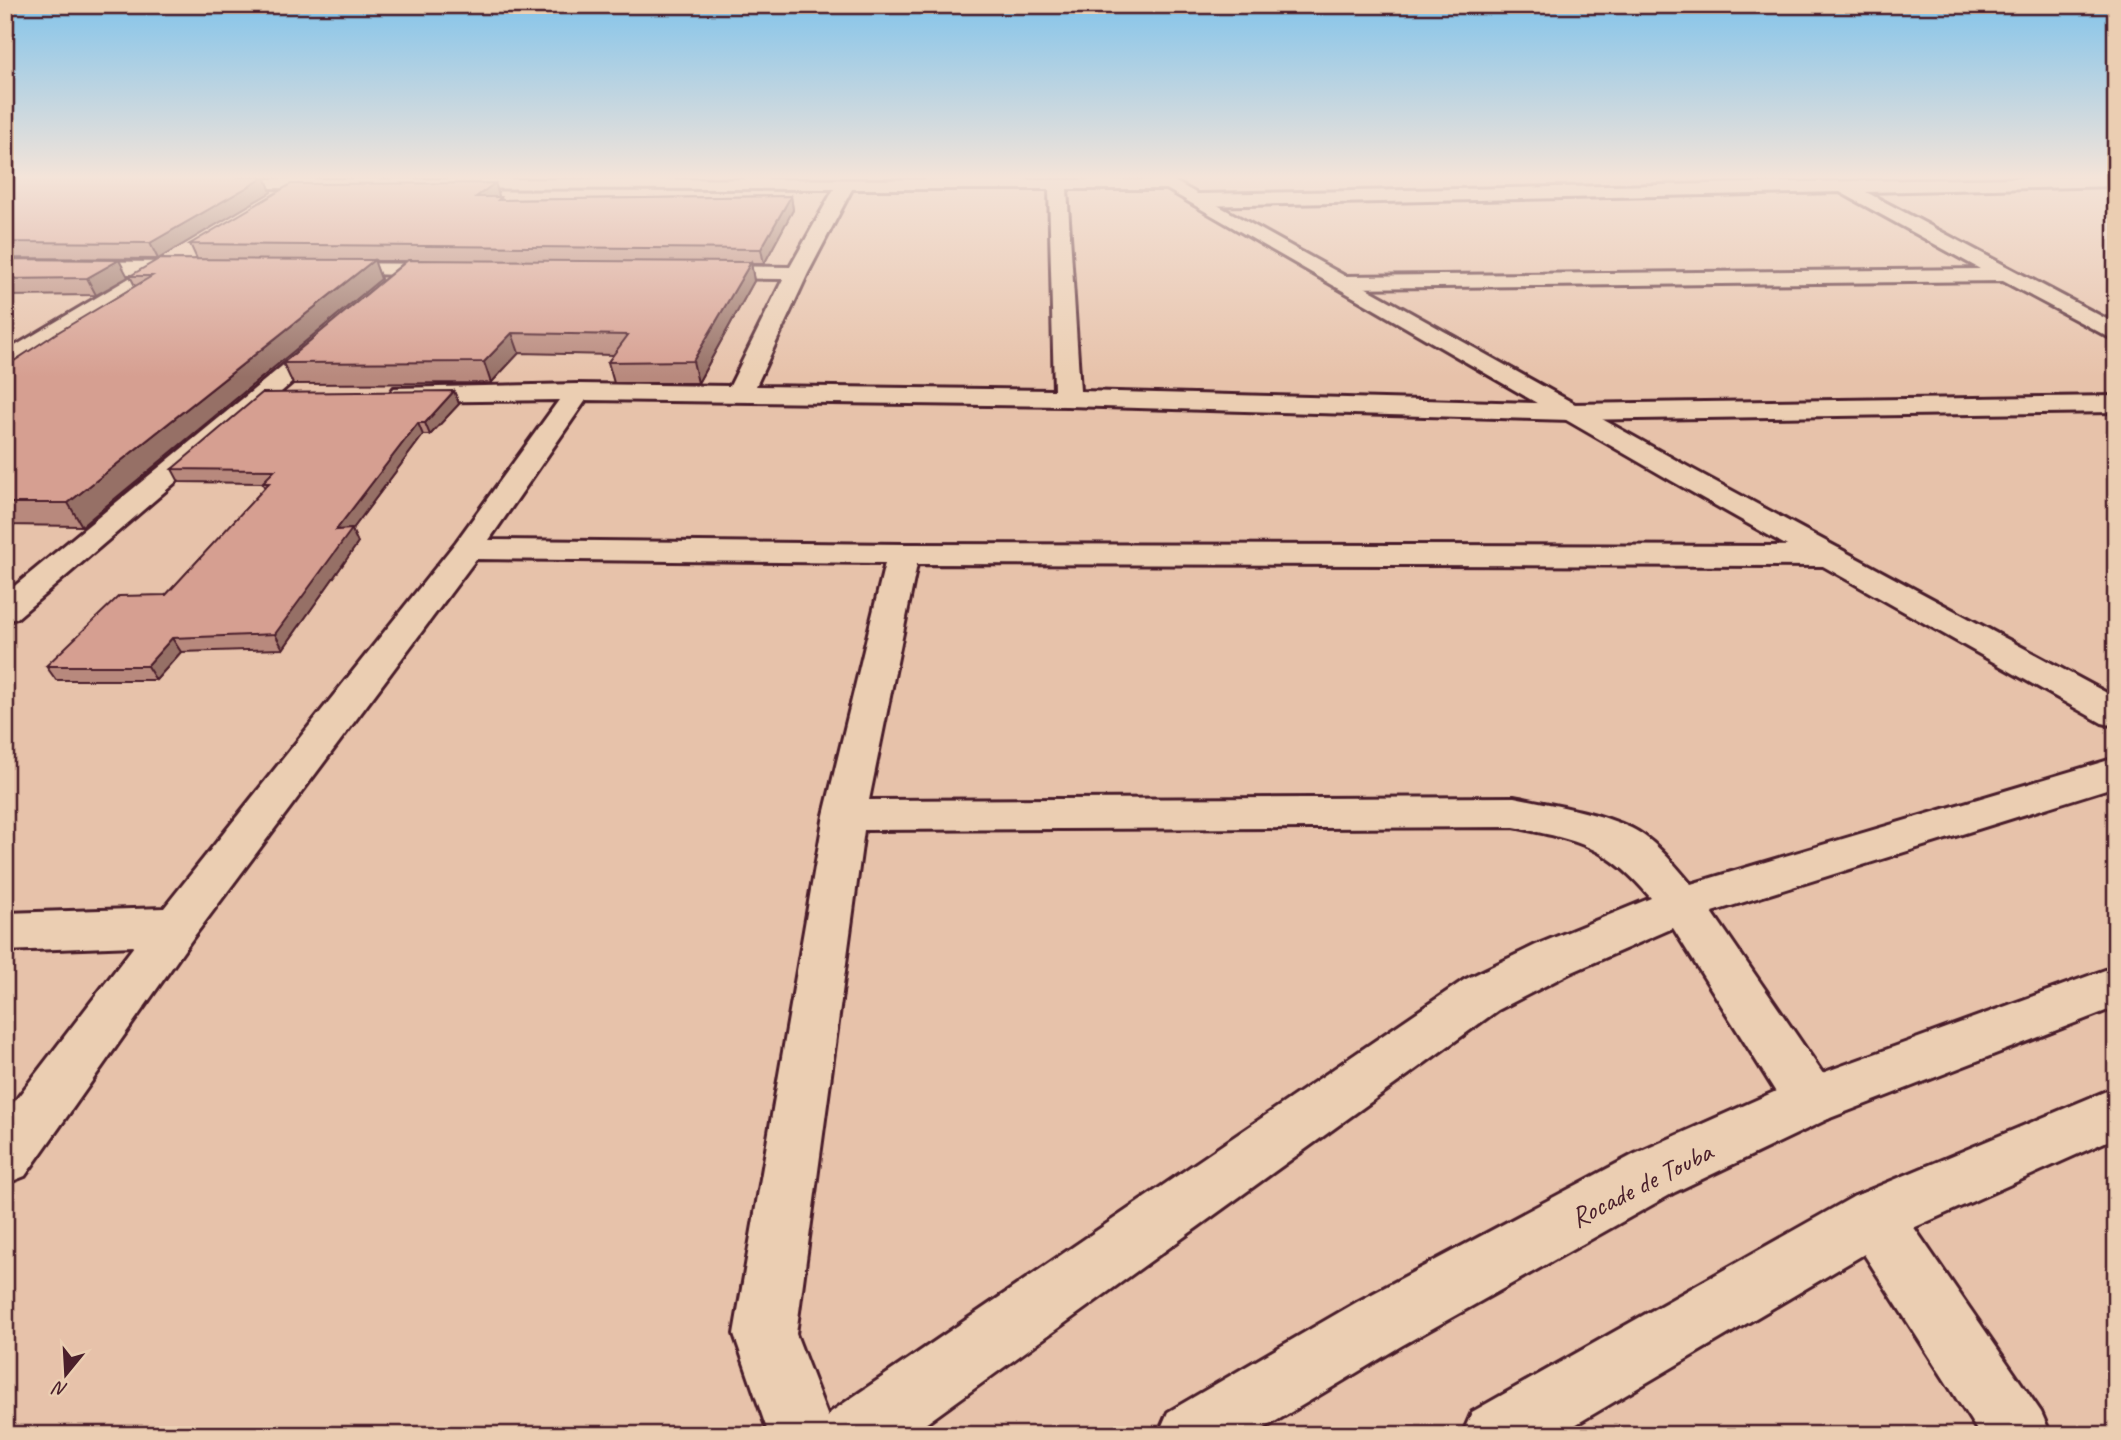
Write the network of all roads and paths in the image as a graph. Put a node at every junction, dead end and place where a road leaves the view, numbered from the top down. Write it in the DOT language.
graph roads {
  1 [pos="813,243"];
  2 [pos="1061,243"];
  3 [pos="1274,243"];
  4 [pos="1948,243"];
  5 [pos="197,247"];
  6 [pos="5,267"];
  7 [pos="162,268"];
  8 [pos="217,268"];
  9 [pos="300,269"];
  10 [pos="410,270"];
  11 [pos="466,270"];
  12 [pos="673,272"];
  13 [pos="797,273"];
  14 [pos="2007,275"];
  15 [pos="1343,282"];
  16 [pos="378,296"];
  17 [pos="346,323"];
  18 [pos="2116,334"];
  19 [pos="5,363"];
  20 [pos="578,392"];
  21 [pos="740,393"];
  22 [pos="385,394"];
  23 [pos="302,395"];
  24 [pos="261,396"];
  25 [pos="1068,398"];
  26 [pos="2116,404"];
  27 [pos="1571,412"];
  28 [pos="467,549"];
  29 [pos="903,554"];
  30 [pos="1829,556"];
  31 [pos="5,611"];
  32 [pos="2116,713"];
  33 [pos="2116,772"];
  34 [pos="845,815"];
  35 [pos="1682,904"];
  36 [pos="176,926"];
  37 [pos="5,932"];
  38 [pos="2116,986"];
  39 [pos="1811,1101"];
  40 [pos="2116,1111"];
  41 [pos="5,1158"];
  42 [pos="1873,1217"];
  43 [pos="802,1435"];
  44 [pos="854,1435"];
  45 [pos="1191,1435"];
  46 [pos="1495,1435"];
  47 [pos="2018,1435"];
  1 -- 13 [label="street"];
  2 -- 25 [label="street"];
  3 -- 15 [label="street"];
  4 -- 14 [label="street"];
  5 -- 7 [label="street"];
  6 -- 7 [label="street"];
  7 -- 8 [label="street"];
  7 -- 19 [label="street"];
  9 -- 10 [label="street"];
  10 -- 11 [label="street"];
  10 -- 16 [label="street"];
  12 -- 13 [label="street"];
  13 -- 21 [label="street"];
  14 -- 15 [label="street"];
  14 -- 18 [label="street"];
  15 -- 27 [label="street"];
  17 -- 24 [label="street"];
  20 -- 21 [label="street"];
  20 -- 22 [label="street"];
  20 -- 28 [label="street"];
  21 -- 25 [label="street"];
  23 -- 24 [label="street"];
  24 -- 31 [label="street"];
  25 -- 27 [label="street"];
  26 -- 27 [label="street"];
  27 -- 30 [label="street"];
  28 -- 29 [label="street"];
  28 -- 36 [label="street"];
  29 -- 30 [label="street"];
  29 -- 34 [label="street"];
  30 -- 32 [label="street"];
  33 -- 35 [label="street"];
  34 -- 35 [label="street"];
  34 -- 43 [label="street"];
  35 -- 39 [label="street"];
  35 -- 44 [label="street"];
  36 -- 37 [label="street"];
  36 -- 41 [label="street"];
  38 -- 39 [label="street, Rocade de Touba"];
  39 -- 45 [label="street, Rocade de Touba"];
  40 -- 42 [label="street"];
  42 -- 46 [label="street"];
  42 -- 47 [label="street"];
}
